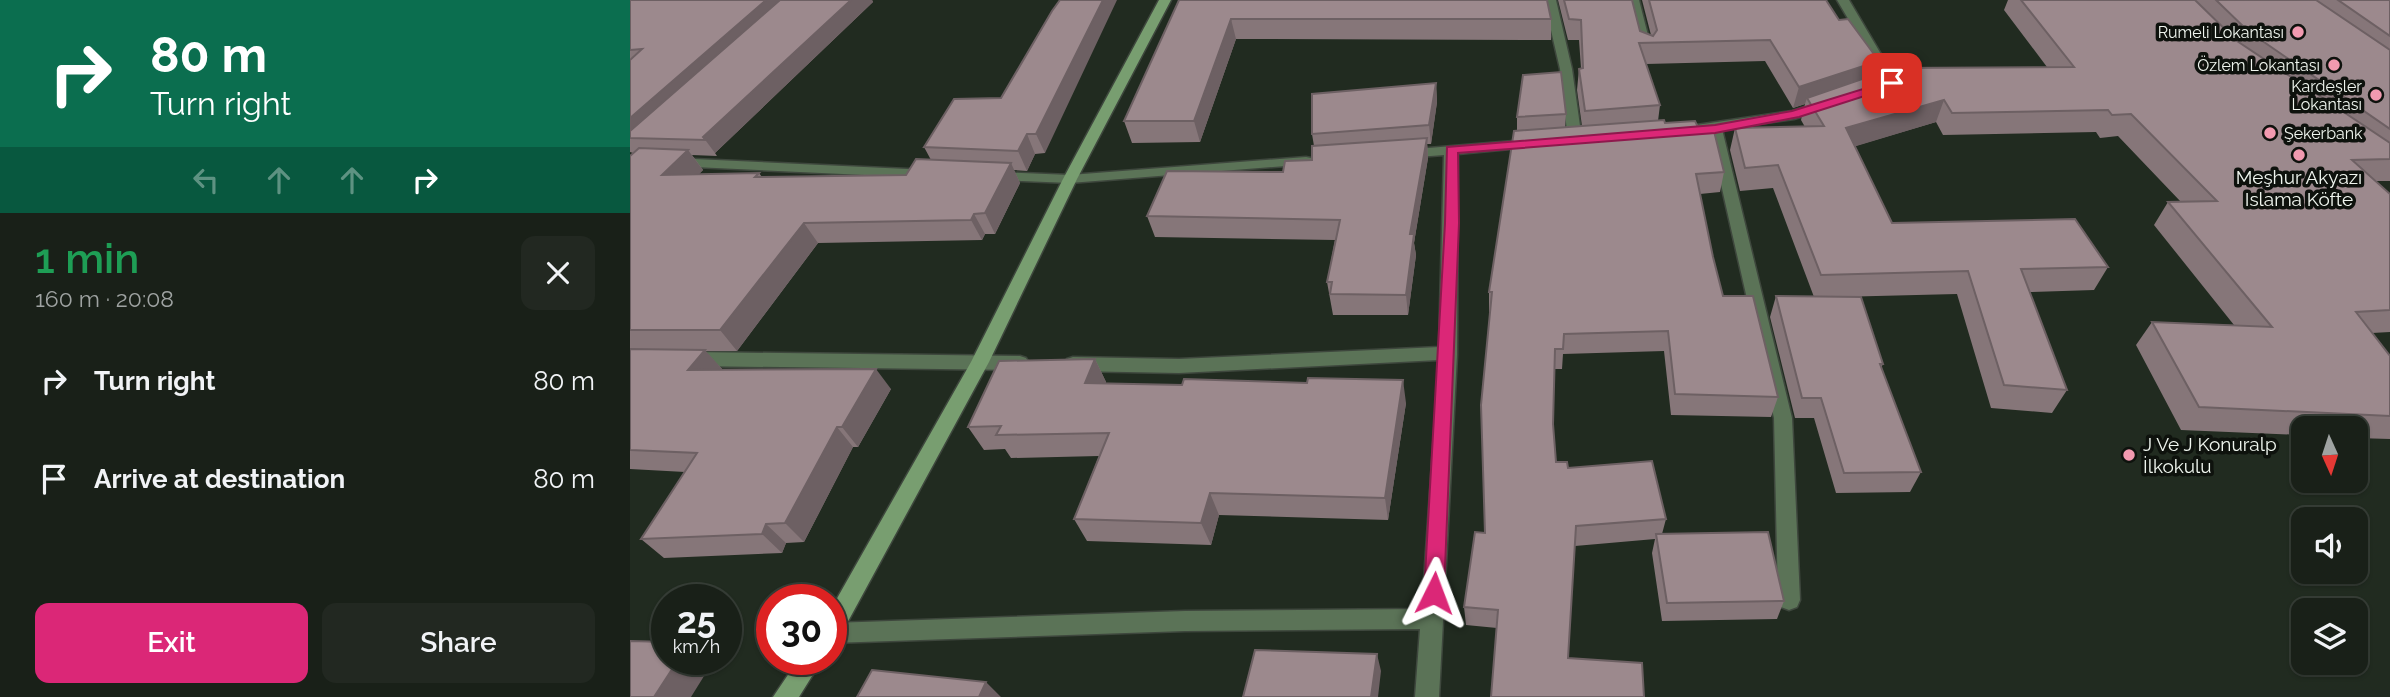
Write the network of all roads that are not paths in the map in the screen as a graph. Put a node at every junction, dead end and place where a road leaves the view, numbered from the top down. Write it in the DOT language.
graph roads {
  1 [pos="1165,0"];
  2 [pos="1550,0"];
  3 [pos="1633,0"];
  4 [pos="1843,0"];
  5 [pos="1646,51"];
  6 [pos="1867,91"];
  7 [pos="1843,99"];
  8 [pos="1715,129"];
  9 [pos="1657,134"];
  10 [pos="1451,150"];
  11 [pos="1383,155"];
  12 [pos="630,160"];
  13 [pos="1315,160"];
  14 [pos="948,174"];
  15 [pos="975,176"];
  16 [pos="1070,179"];
  17 [pos="1447,353"];
  18 [pos="670,359"];
  19 [pos="980,362"];
  20 [pos="1033,363"];
  21 [pos="1060,363"];
  22 [pos="1789,600"];
  23 [pos="847,603"];
  24 [pos="1432,619"];
  25 [pos="847,632"];
  26 [pos="800,675"];
  27 [pos="785,697"];
  28 [pos="1427,697"];
  1 -- 16 [label="main road"];
  2 -- 10 [label="street"];
  3 -- 5 [label="street"];
  4 -- 6 [label="street"];
  7 -- 8 [label="street"];
  8 -- 9 [label="street"];
  8 -- 22 [label="street"];
  10 -- 11 [label="street"];
  10 -- 17 [label="street"];
  12 -- 14 [label="street"];
  13 -- 16 [label="street"];
  15 -- 16 [label="street"];
  16 -- 19 [label="main road"];
  17 -- 21 [label="street"];
  17 -- 24 [label="street"];
  18 -- 19 [label="street"];
  19 -- 20 [label="street"];
  19 -- 23 [label="main road"];
  24 -- 25 [label="street"];
  24 -- 28 [label="street"];
  26 -- 27 [label="main road"];
}
